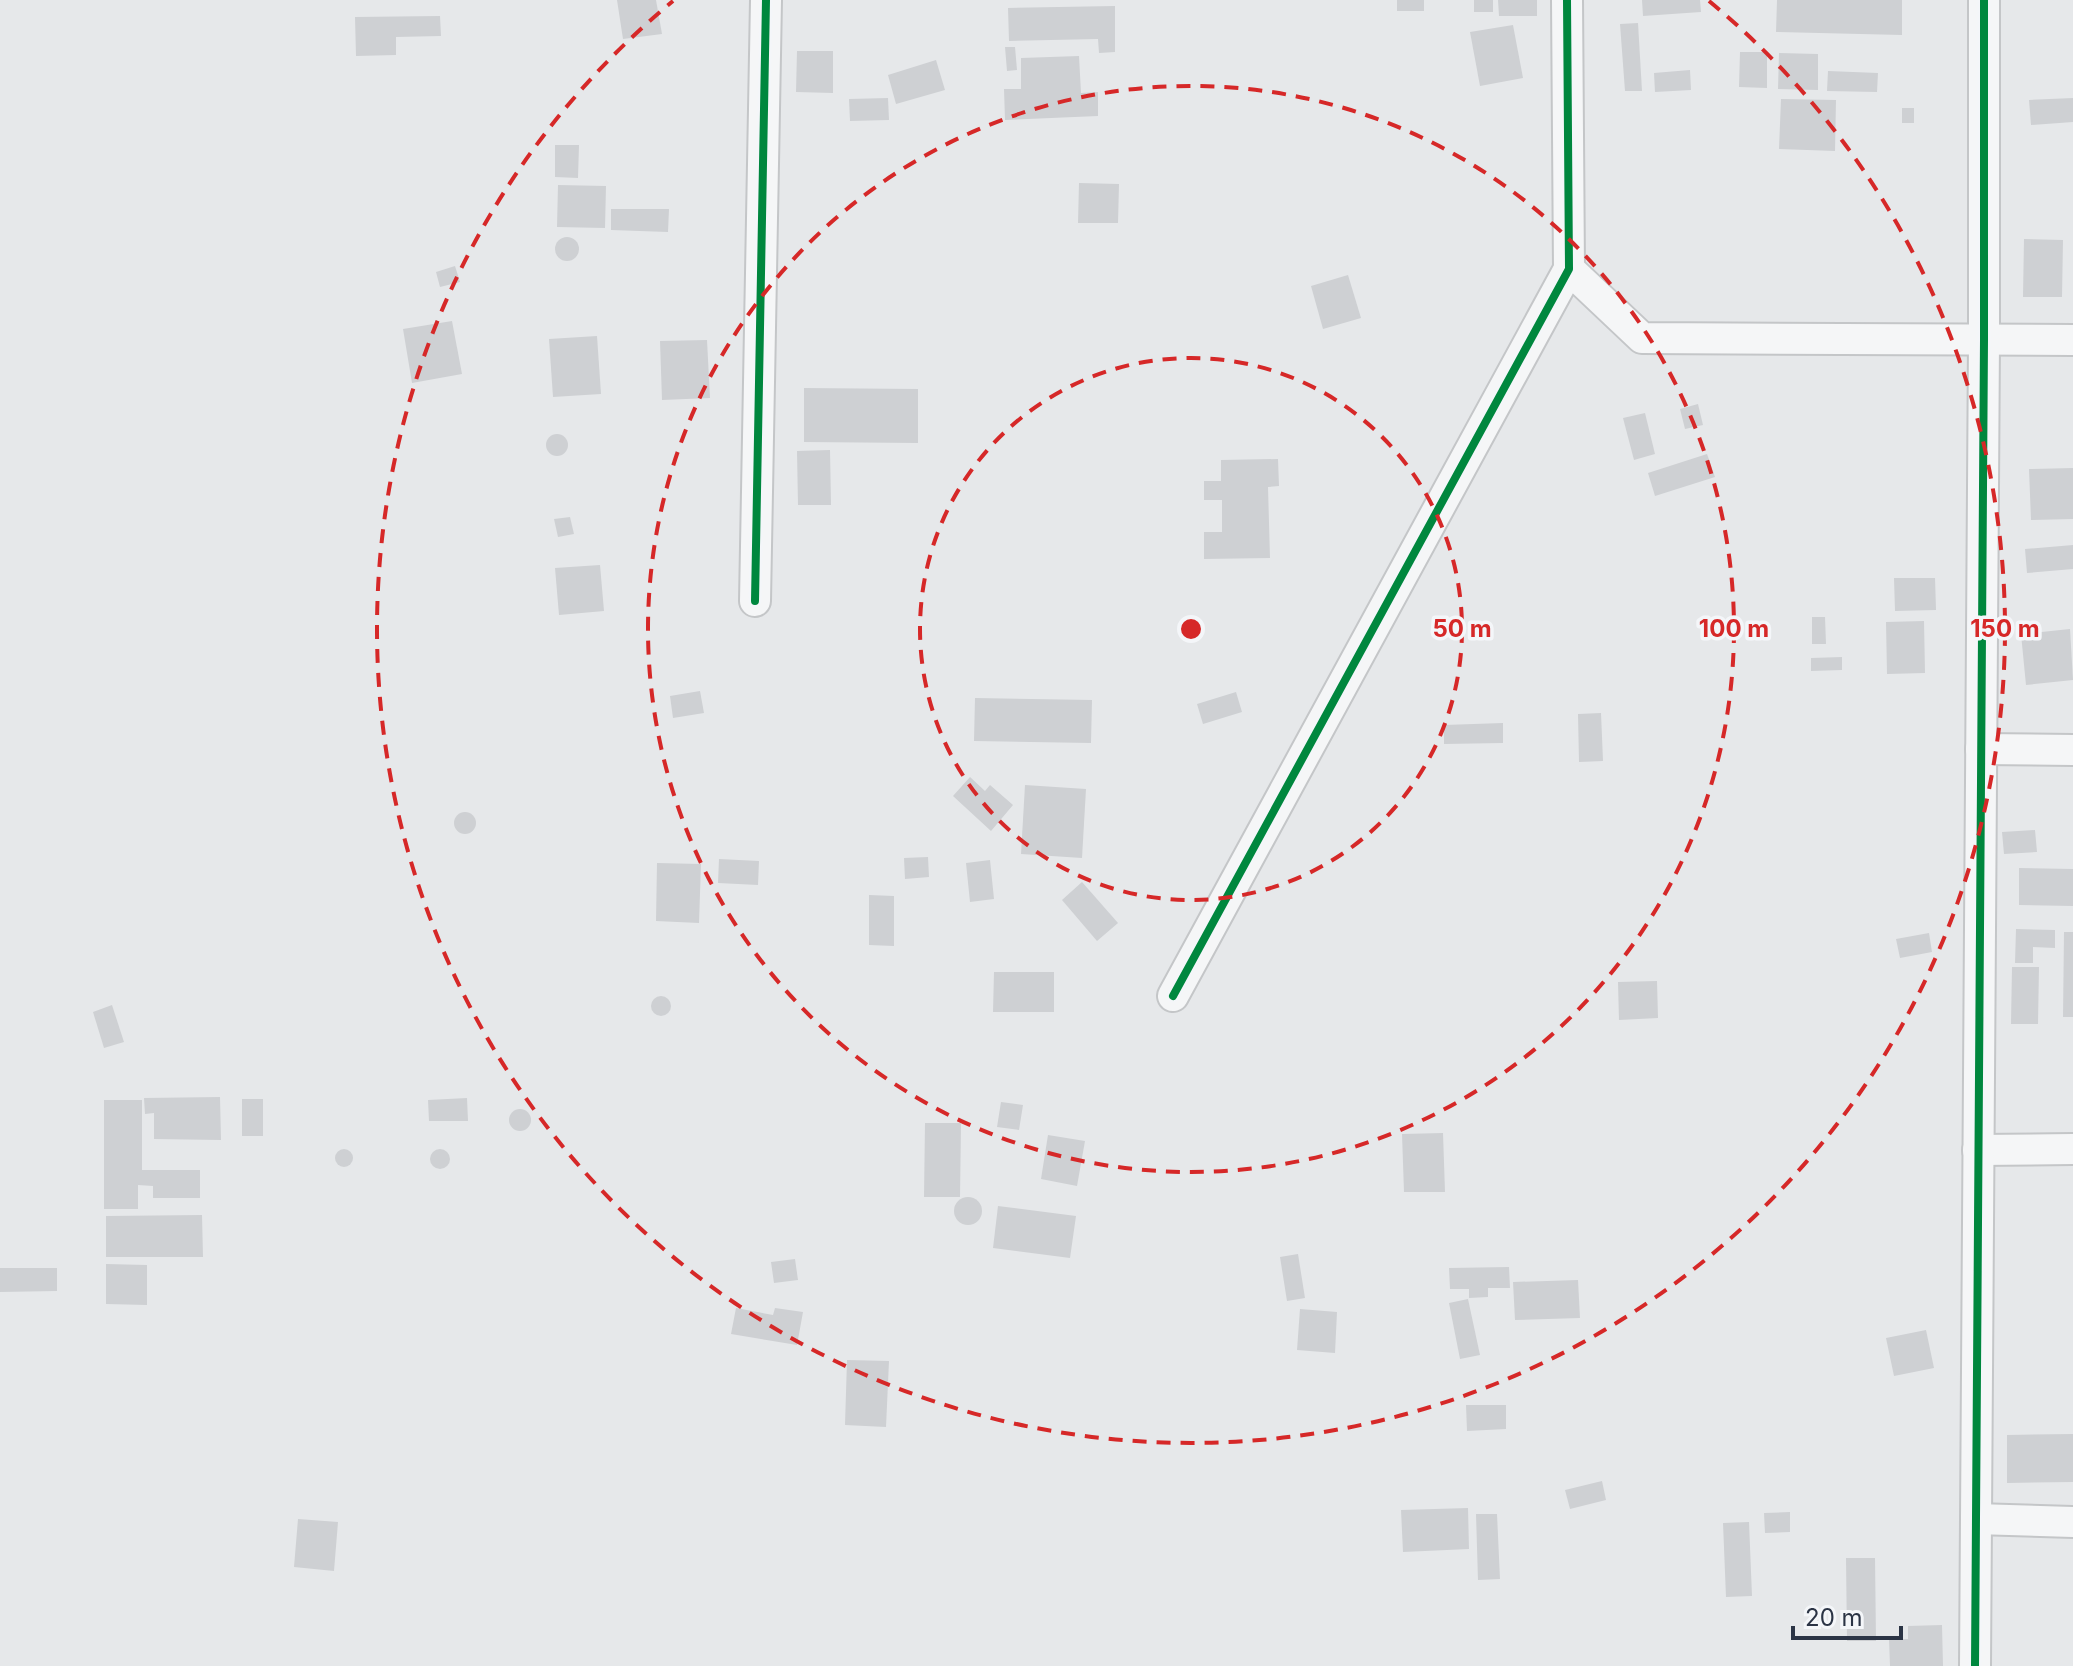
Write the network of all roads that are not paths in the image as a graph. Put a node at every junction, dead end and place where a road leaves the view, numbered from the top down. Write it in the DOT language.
graph roads {
  1 [pos="766,0"];
  2 [pos="1567,0"];
  3 [pos="1984,0"];
  4 [pos="1569,269"];
  5 [pos="1984,340"];
  6 [pos="2073,340"];
  7 [pos="755,601"];
  8 [pos="1981,749"];
  9 [pos="2073,750"];
  10 [pos="1173,996"];
  11 [pos="2073,1149"];
  12 [pos="1978,1150"];
  13 [pos="1976,1519"];
  14 [pos="2073,1522"];
  15 [pos="1975,1666"];
  1 -- 7 [label="street"];
  2 -- 4 [label="street"];
  3 -- 5 [label="street"];
  4 -- 5 [label="street"];
  4 -- 10 [label="street"];
  5 -- 6 [label="street"];
  5 -- 8 [label="street"];
  8 -- 9 [label="street"];
  8 -- 12 [label="street"];
  11 -- 12 [label="street"];
  12 -- 13 [label="street"];
  13 -- 14 [label="street"];
  13 -- 15 [label="street"];
}
